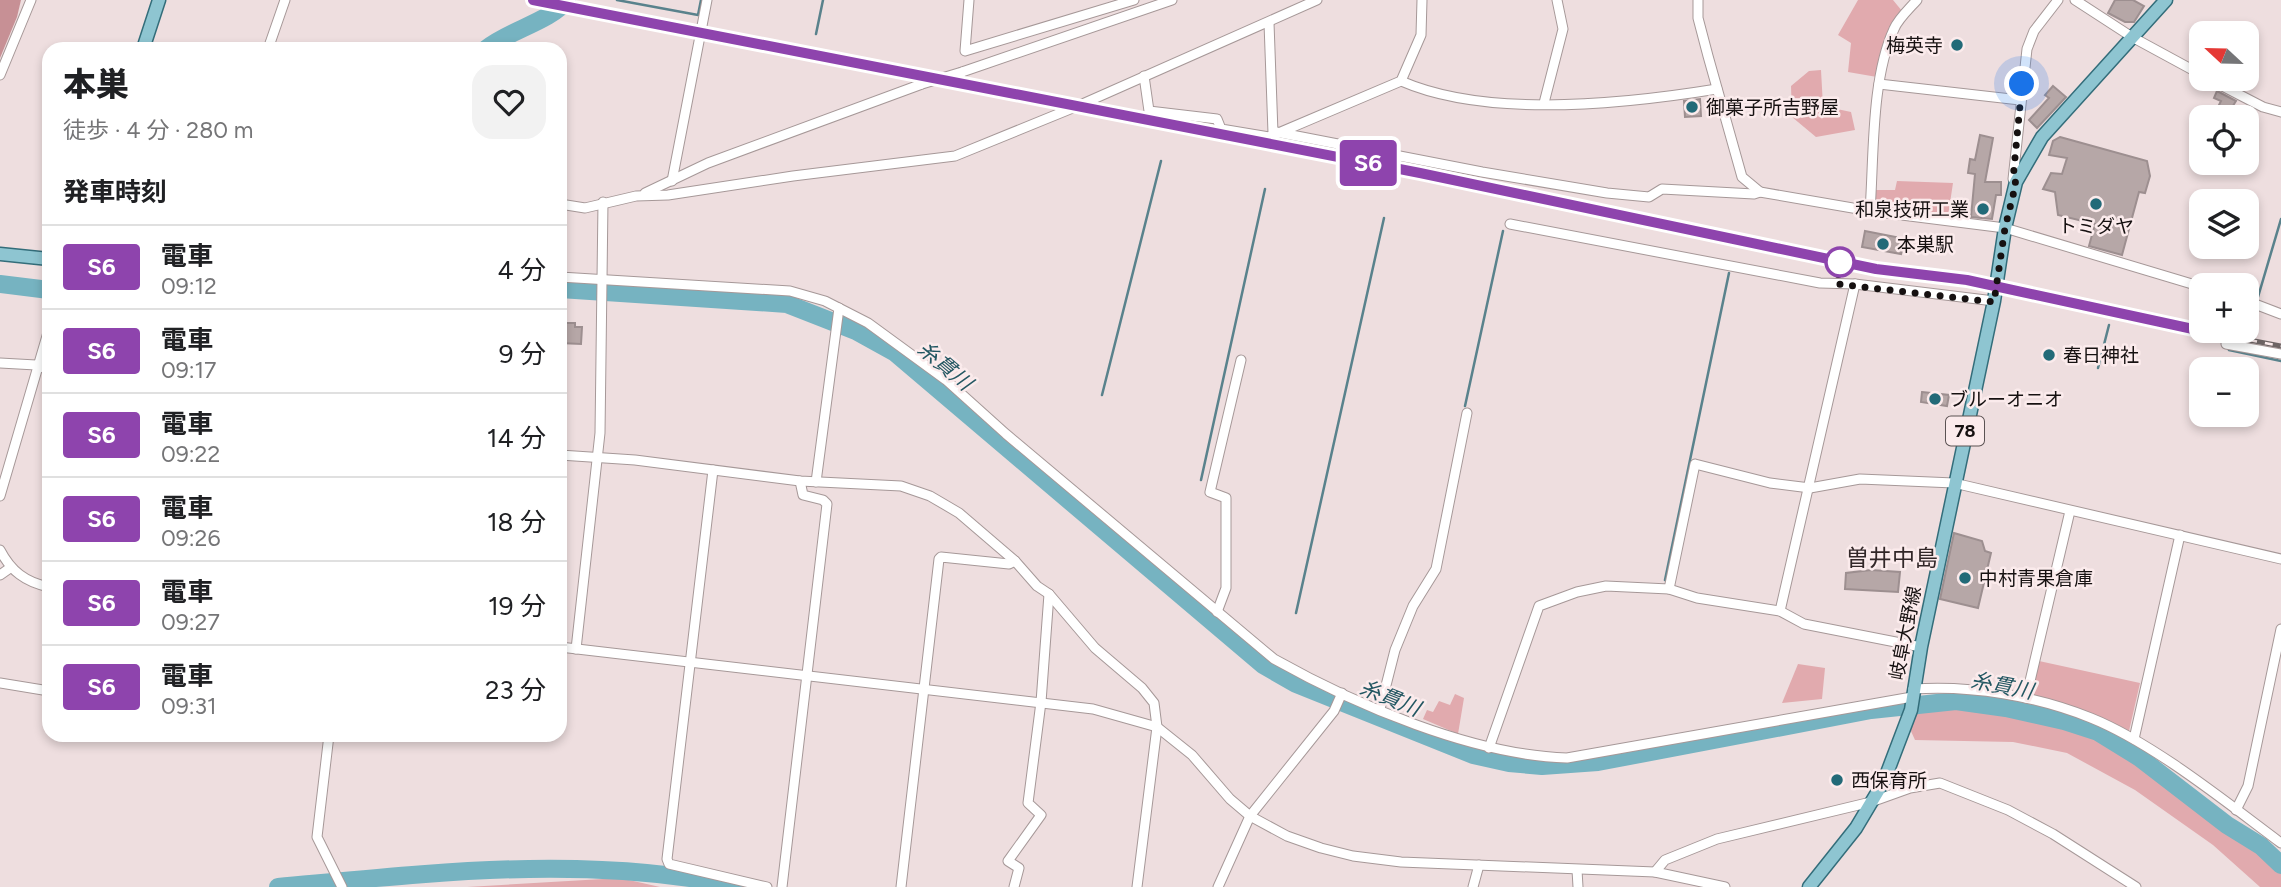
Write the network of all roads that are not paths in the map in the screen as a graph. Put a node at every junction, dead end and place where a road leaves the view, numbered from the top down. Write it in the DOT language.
graph roads {
  1 [pos="31,0"];
  2 [pos="159,0"];
  3 [pos="285,0"];
  4 [pos="707,0"];
  5 [pos="969,0"];
  6 [pos="1134,0"];
  7 [pos="1172,0"];
  8 [pos="1317,0"];
  9 [pos="1422,0"];
  10 [pos="1557,0"];
  11 [pos="1698,0"];
  12 [pos="1917,0"];
  13 [pos="2058,0"];
  14 [pos="2075,0"];
  15 [pos="2166,0"];
  16 [pos="1115,3"];
  17 [pos="1269,23"];
  18 [pos="2132,37"];
  19 [pos="145,42"];
  20 [pos="270,42"];
  21 [pos="2189,68"];
  22 [pos="0,75"];
  23 [pos="1144,76"];
  24 [pos="1401,81"];
  25 [pos="1879,84"];
  26 [pos="1717,89"];
  27 [pos="2232,91"];
  28 [pos="2020,100"];
  29 [pos="1544,103"];
  30 [pos="2281,112"];
  31 [pos="1275,132"];
  32 [pos="672,181"];
  33 [pos="2016,183"];
  34 [pos="1760,192"];
  35 [pos="636,196"];
  36 [pos="603,202"];
  37 [pos="567,205"];
  38 [pos="1870,211"];
  39 [pos="1510,224"];
  40 [pos="2005,228"];
  41 [pos="0,254"];
  42 [pos="42,258"];
  43 [pos="567,278"];
  44 [pos="601,283"];
  45 [pos="2189,283"];
  46 [pos="1855,284"];
  47 [pos="1994,302"];
  48 [pos="2259,306"];
  49 [pos="2281,314"];
  50 [pos="838,317"];
  51 [pos="2226,344"];
  52 [pos="42,348"];
  53 [pos="2281,354"];
  54 [pos="1241,360"];
  55 [pos="0,363"];
  56 [pos="36,365"];
  57 [pos="42,367"];
  58 [pos="1467,413"];
  59 [pos="567,455"];
  60 [pos="598,457"];
  61 [pos="713,470"];
  62 [pos="800,481"];
  63 [pos="816,482"];
  64 [pos="1954,483"];
  65 [pos="1810,488"];
  66 [pos="0,496"];
  67 [pos="2070,511"];
  68 [pos="2180,535"];
  69 [pos="0,550"];
  70 [pos="2281,559"];
  71 [pos="1015,561"];
  72 [pos="10,568"];
  73 [pos="0,575"];
  74 [pos="42,585"];
  75 [pos="1669,589"];
  76 [pos="1049,594"];
  77 [pos="1780,611"];
  78 [pos="1217,612"];
  79 [pos="2281,629"];
  80 [pos="1921,647"];
  81 [pos="567,648"];
  82 [pos="576,649"];
  83 [pos="692,662"];
  84 [pos="808,676"];
  85 [pos="0,683"];
  86 [pos="925,689"];
  87 [pos="42,690"];
  88 [pos="1913,693"];
  89 [pos="1341,695"];
  90 [pos="2026,698"];
  91 [pos="1041,702"];
  92 [pos="1380,709"];
  93 [pos="1157,727"];
  94 [pos="2134,739"];
  95 [pos="327,742"];
  96 [pos="1489,748"];
  97 [pos="1871,802"];
  98 [pos="2236,810"];
  99 [pos="1250,816"];
  100 [pos="2281,844"];
  101 [pos="1479,865"];
  102 [pos="1577,870"];
  103 [pos="1655,872"];
  104 [pos="1681,883"];
  105 [pos="342,887"];
  106 [pos="767,887"];
  107 [pos="782,887"];
  108 [pos="901,887"];
  109 [pos="1014,887"];
  110 [pos="1136,887"];
  111 [pos="1218,887"];
  112 [pos="1473,887"];
  113 [pos="1578,887"];
  114 [pos="1725,887"];
  115 [pos="1810,887"];
  116 [pos="2136,887"];
  1 -- 22 [label="street"];
  2 -- 19 [label="main road"];
  3 -- 20 [label="street"];
  4 -- 32 [label="street"];
  5 -- 16 [label="street"];
  6 -- 16 [label="street"];
  7 -- 32 [label="street, bridge"];
  8 -- 17 [label="street"];
  9 -- 24 [label="street"];
  10 -- 29 [label="street"];
  11 -- 26 [label="street"];
  12 -- 25 [label="street"];
  13 -- 28 [label="street"];
  14 -- 18 [label="street"];
  15 -- 18 [label="main road, 岐阜大野線 / 78"];
  17 -- 23 [label="street"];
  17 -- 31 [label="street"];
  18 -- 21 [label="street"];
  18 -- 33 [label="main road, 岐阜大野線 / 78"];
  23 -- 31 [label="street"];
  23 -- 35 [label="street"];
  24 -- 29 [label="street"];
  24 -- 31 [label="street"];
  25 -- 28 [label="street"];
  25 -- 38 [label="street"];
  26 -- 29 [label="street"];
  26 -- 34 [label="street"];
  27 -- 30 [label="street"];
  28 -- 33 [label="street"];
  31 -- 34 [label="street"];
  32 -- 35 [label="street"];
  33 -- 40 [label="main road, 岐阜大野線 / 78"];
  34 -- 38 [label="street"];
  35 -- 36 [label="street"];
  36 -- 37 [label="street"];
  36 -- 44 [label="street"];
  38 -- 40 [label="street"];
  39 -- 46 [label="street"];
  40 -- 45 [label="street"];
  40 -- 47 [label="main road, 岐阜大野線 / 78"];
  41 -- 42 [label="main road"];
  43 -- 44 [label="street"];
  44 -- 50 [label="street"];
  44 -- 60 [label="street"];
  46 -- 47 [label="street"];
  46 -- 65 [label="street"];
  47 -- 64 [label="main road, 岐阜大野線 / 78"];
  48 -- 49 [label="street"];
  50 -- 63 [label="street"];
  50 -- 78 [label="street"];
  51 -- 53 [label="street"];
  52 -- 56 [label="street"];
  54 -- 78 [label="street"];
  55 -- 56 [label="street"];
  56 -- 57 [label="street"];
  56 -- 66 [label="street"];
  58 -- 92 [label="street"];
  59 -- 60 [label="street"];
  60 -- 61 [label="street"];
  60 -- 82 [label="street"];
  61 -- 62 [label="street"];
  61 -- 83 [label="street"];
  62 -- 63 [label="street"];
  62 -- 84 [label="street"];
  63 -- 71 [label="street"];
  64 -- 65 [label="street"];
  64 -- 67 [label="street"];
  64 -- 80 [label="main road, 岐阜大野線 / 78"];
  65 -- 75 [label="street"];
  65 -- 77 [label="street"];
  67 -- 68 [label="street"];
  67 -- 90 [label="street"];
  68 -- 70 [label="street"];
  68 -- 94 [label="street"];
  69 -- 72 [label="street"];
  71 -- 76 [label="street"];
  71 -- 86 [label="street"];
  72 -- 73 [label="street"];
  72 -- 74 [label="street"];
  75 -- 77 [label="street"];
  75 -- 96 [label="street"];
  76 -- 91 [label="street"];
  76 -- 93 [label="street"];
  77 -- 80 [label="street"];
  78 -- 89 [label="street"];
  79 -- 98 [label="street"];
  80 -- 88 [label="main road, 岐阜大野線 / 78"];
  81 -- 82 [label="street"];
  82 -- 83 [label="street"];
  83 -- 84 [label="street"];
  83 -- 106 [label="street"];
  84 -- 86 [label="street"];
  84 -- 107 [label="street"];
  85 -- 87 [label="street"];
  86 -- 91 [label="street"];
  86 -- 108 [label="street"];
  88 -- 90 [label="street"];
  88 -- 96 [label="street"];
  88 -- 97 [label="main road, 岐阜大野線 / 78"];
  89 -- 92 [label="street"];
  89 -- 99 [label="street"];
  90 -- 94 [label="street"];
  91 -- 93 [label="street"];
  91 -- 109 [label="street"];
  92 -- 96 [label="street"];
  93 -- 99 [label="street"];
  93 -- 110 [label="street"];
  94 -- 98 [label="street"];
  95 -- 105 [label="street"];
  97 -- 103 [label="street"];
  97 -- 115 [label="main road, 岐阜大野線 / 78"];
  97 -- 116 [label="street"];
  98 -- 100 [label="street"];
  99 -- 101 [label="street"];
  99 -- 111 [label="street"];
  101 -- 102 [label="street"];
  101 -- 112 [label="street"];
  102 -- 103 [label="street"];
  102 -- 113 [label="street"];
  103 -- 104 [label="street"];
  104 -- 114 [label="street"];
}
